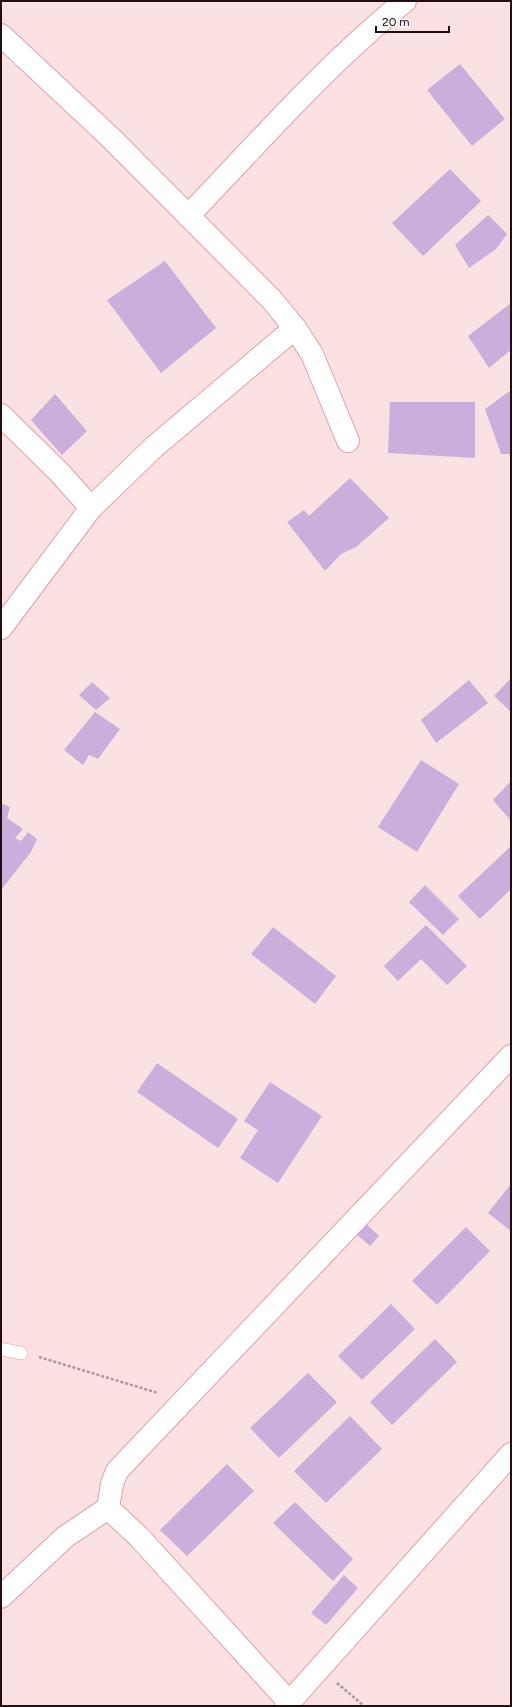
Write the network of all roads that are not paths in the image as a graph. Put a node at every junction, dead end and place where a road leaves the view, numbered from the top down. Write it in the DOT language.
graph roads {
  1 [pos="405,1"];
  2 [pos="1,35"];
  3 [pos="188,216"];
  4 [pos="295,328"];
  5 [pos="1,415"];
  6 [pos="348,441"];
  7 [pos="92,508"];
  8 [pos="1,628"];
  9 [pos="511,1056"];
  10 [pos="1,1349"];
  11 [pos="21,1353"];
  12 [pos="511,1454"];
  13 [pos="108,1508"];
  14 [pos="1,1597"];
  15 [pos="288,1704"];
  1 -- 3 [label="street"];
  2 -- 3 [label="street"];
  3 -- 4 [label="street"];
  4 -- 6 [label="street"];
  4 -- 7 [label="street"];
  5 -- 7 [label="street"];
  7 -- 8 [label="street"];
  9 -- 13 [label="street"];
  10 -- 11 [label="lane"];
  12 -- 15 [label="street"];
  13 -- 14 [label="street"];
  13 -- 15 [label="street"];
}
